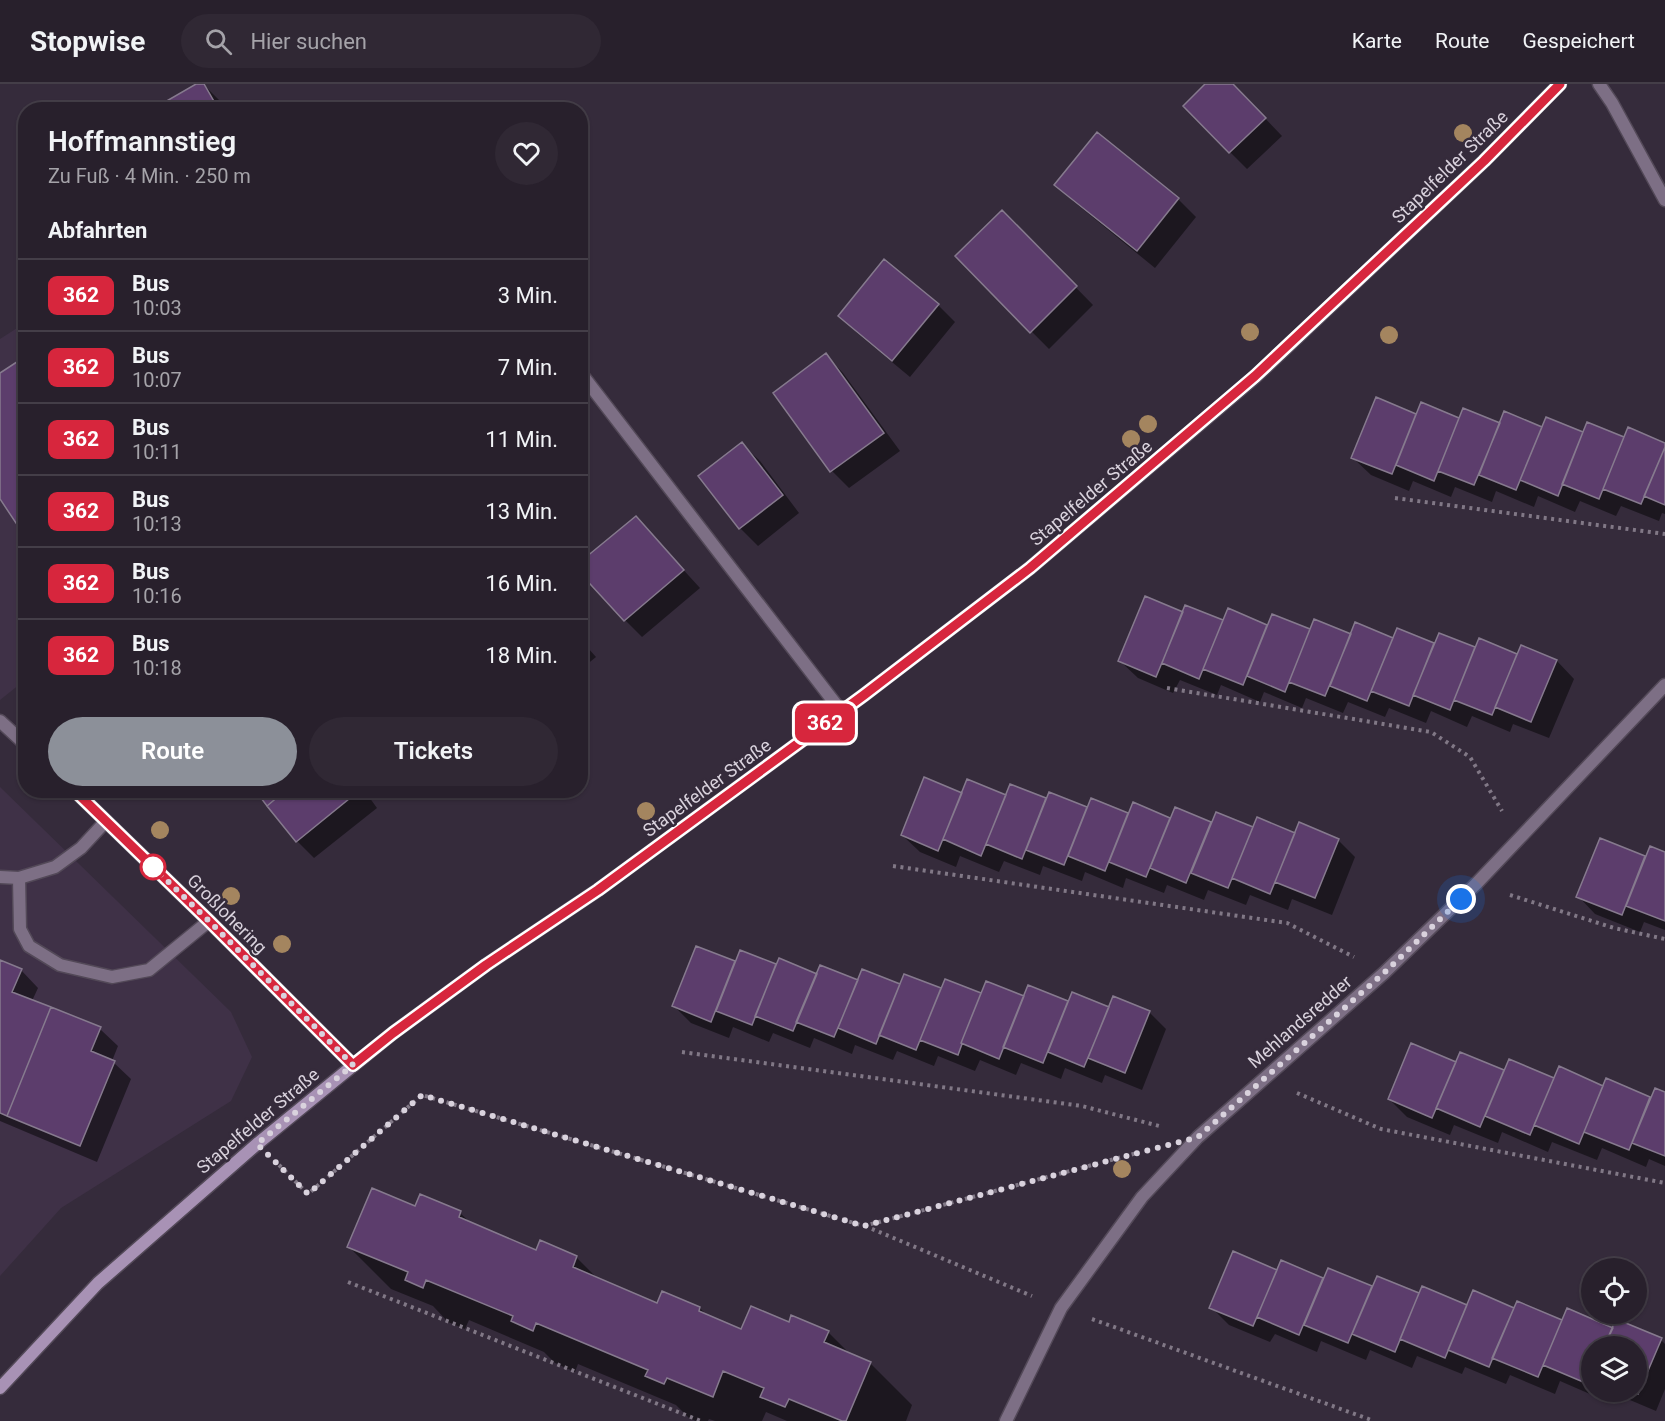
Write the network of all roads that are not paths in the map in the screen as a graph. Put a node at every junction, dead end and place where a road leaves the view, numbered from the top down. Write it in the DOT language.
graph roads {
  1 [pos="1560,84"];
  2 [pos="1599,84"];
  3 [pos="1665,200"];
  4 [pos="588,382"];
  5 [pos="1665,685"];
  6 [pos="841,711"];
  7 [pos="0,721"];
  8 [pos="18,738"];
  9 [pos="82,798"];
  10 [pos="106,821"];
  11 [pos="0,877"];
  12 [pos="19,878"];
  13 [pos="209,921"];
  14 [pos="353,1065"];
  15 [pos="1,1386"];
  16 [pos="1006,1421"];
  1 -- 6 [label="street, Stapelfelder Straße"];
  2 -- 3 [label="street"];
  4 -- 6 [label="street"];
  5 -- 16 [label="street, Mehlandsredder"];
  6 -- 14 [label="street, Stapelfelder Straße"];
  7 -- 8 [label="street"];
  9 -- 10 [label="street, Großlohering"];
  10 -- 12 [label="street"];
  10 -- 13 [label="street, Großlohering"];
  11 -- 12 [label="street"];
  12 -- 13 [label="street"];
  13 -- 14 [label="street, Großlohering"];
  14 -- 15 [label="street, Stapelfelder Straße"];
}
